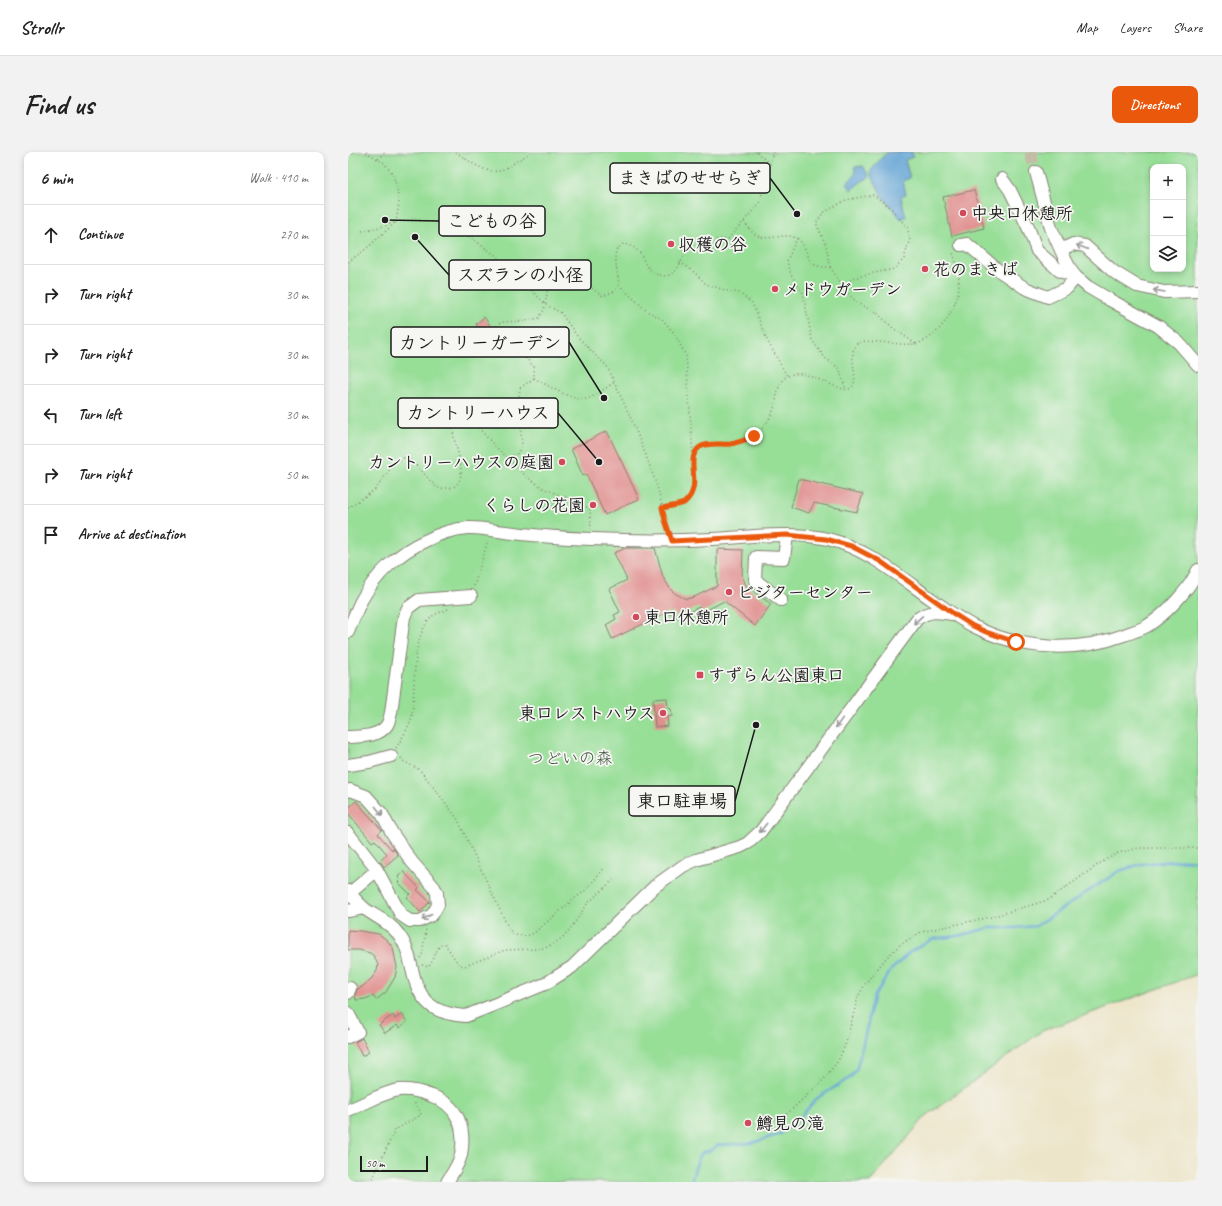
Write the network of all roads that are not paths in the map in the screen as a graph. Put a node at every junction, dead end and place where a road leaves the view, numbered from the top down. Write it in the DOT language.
graph roads {
  1 [pos="1036,172"];
  2 [pos="1002,179"];
  3 [pos="957,249"];
  4 [pos="1061,250"];
  5 [pos="1076,277"];
  6 [pos="1198,291"];
  7 [pos="1198,365"];
  8 [pos="787,535"];
  9 [pos="1198,570"];
  10 [pos="471,596"];
  11 [pos="781,600"];
  12 [pos="954,614"];
  13 [pos="348,632"];
  14 [pos="348,738"];
  15 [pos="391,756"];
  16 [pos="348,765"];
  17 [pos="348,791"];
  18 [pos="348,833"];
  19 [pos="377,870"];
  20 [pos="349,892"];
  21 [pos="364,908"];
  22 [pos="348,911"];
  23 [pos="348,1014"];
  24 [pos="348,1037"];
  25 [pos="348,1110"];
  26 [pos="447,1182"];
  1 -- 4 [label="street"];
  2 -- 5 [label="street"];
  3 -- 5 [label="street"];
  4 -- 5 [label="street"];
  6 -- 4 [label="street, one-way"];
  5 -- 7 [label="street"];
  8 -- 11 [label="street"];
  8 -- 12 [label="street"];
  8 -- 13 [label="street"];
  9 -- 12 [label="street"];
  10 -- 14 [label="street"];
  12 -- 21 [label="street, one-way"];
  15 -- 16 [label="street"];
  17 -- 19 [label="street, one-way"];
  18 -- 19 [label="street"];
  19 -- 20 [label="street"];
  20 -- 21 [label="street"];
  21 -- 22 [label="street"];
  23 -- 24 [label="street"];
  25 -- 26 [label="street"];
}
